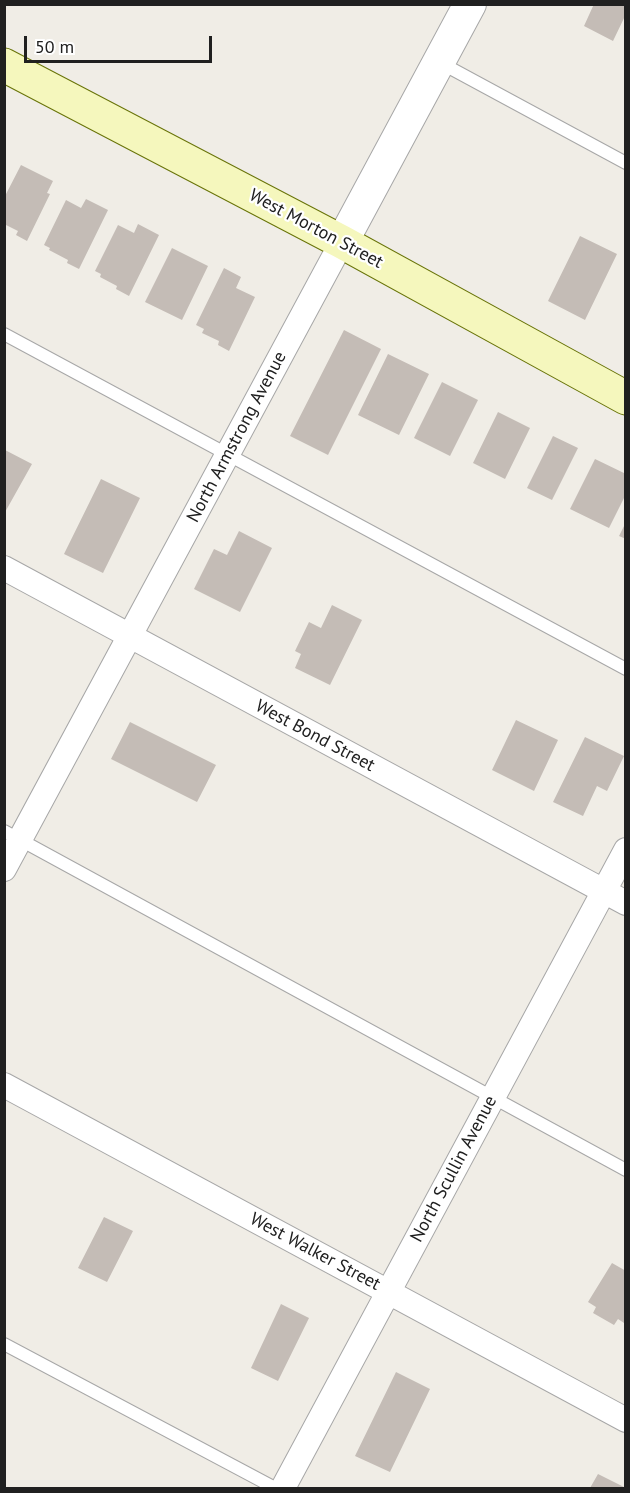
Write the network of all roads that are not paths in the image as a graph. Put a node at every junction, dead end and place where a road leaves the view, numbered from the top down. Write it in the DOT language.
graph roads {
  1 [pos="470,4"];
  2 [pos="439,62"];
  3 [pos="4,65"];
  4 [pos="626,163"];
  5 [pos="342,242"];
  6 [pos="4,334"];
  7 [pos="626,398"];
  8 [pos="228,454"];
  9 [pos="4,568"];
  10 [pos="130,636"];
  11 [pos="626,669"];
  12 [pos="12,836"];
  13 [pos="626,850"];
  14 [pos="4,869"];
  15 [pos="603,891"];
  16 [pos="626,903"];
  17 [pos="4,1084"];
  18 [pos="493,1096"];
  19 [pos="626,1170"];
  20 [pos="388,1292"];
  21 [pos="4,1344"];
  22 [pos="626,1420"];
  23 [pos="275,1488"];
  24 [pos="283,1488"];
  1 -- 2 [label="street, North Armstrong Avenue"];
  2 -- 4 [label="lane"];
  2 -- 5 [label="street, North Armstrong Avenue"];
  3 -- 5 [label="main road, West Morton Street"];
  5 -- 7 [label="main road, West Morton Street"];
  5 -- 8 [label="street, North Armstrong Avenue"];
  6 -- 8 [label="lane"];
  8 -- 10 [label="street, North Armstrong Avenue"];
  8 -- 11 [label="lane"];
  9 -- 10 [label="street, West Bond Street"];
  10 -- 12 [label="street, North Armstrong Avenue"];
  10 -- 15 [label="street, West Bond Street"];
  12 -- 14 [label="street, North Armstrong Avenue"];
  12 -- 18 [label="lane"];
  13 -- 15 [label="street, North Scullin Avenue"];
  15 -- 16 [label="street, West Bond Street"];
  15 -- 18 [label="street, North Scullin Avenue"];
  17 -- 20 [label="street, West Walker Street"];
  18 -- 19 [label="lane"];
  18 -- 20 [label="street, North Scullin Avenue"];
  20 -- 22 [label="street, West Walker Street"];
  20 -- 24 [label="street, North Scullin Avenue"];
  21 -- 23 [label="lane"];
}
